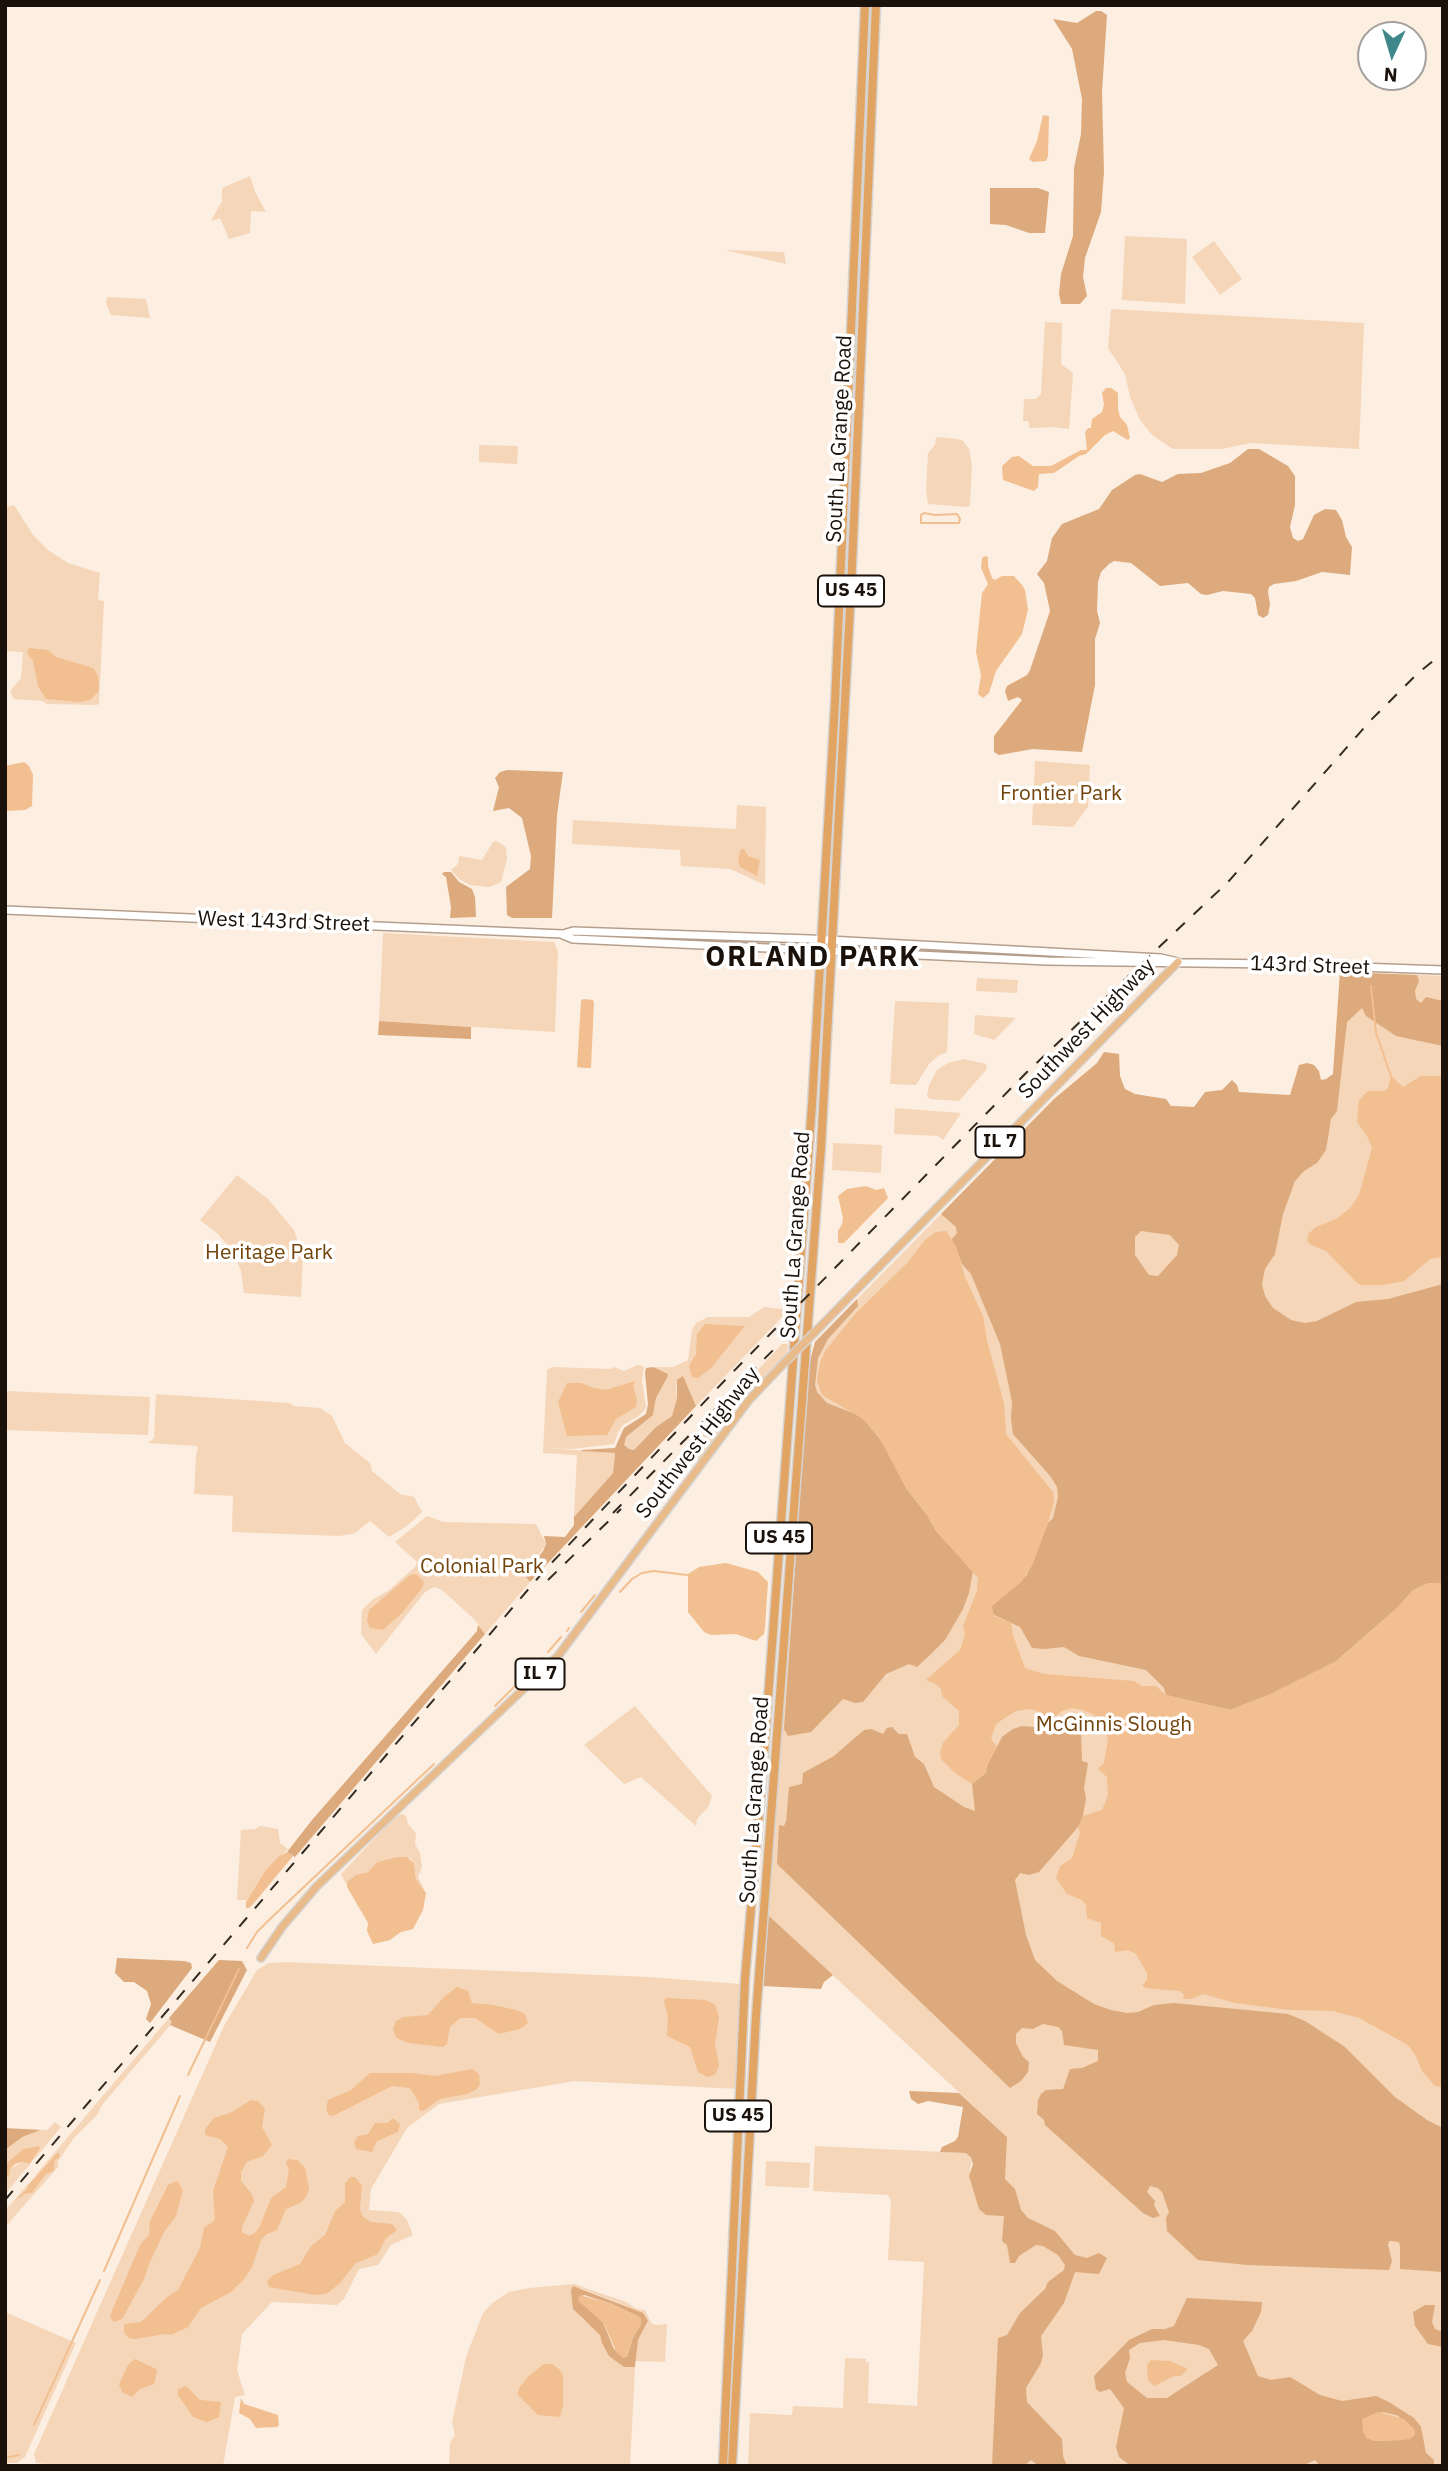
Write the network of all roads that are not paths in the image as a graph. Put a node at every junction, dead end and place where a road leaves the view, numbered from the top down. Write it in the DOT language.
graph roads {
  1 [pos="865,5"];
  2 [pos="876,5"];
  3 [pos="5,909"];
  4 [pos="562,934"];
  5 [pos="821,940"];
  6 [pos="832,941"];
  7 [pos="821,951"];
  8 [pos="831,951"];
  9 [pos="1178,962"];
  10 [pos="1148,964"];
  11 [pos="1443,970"];
  12 [pos="1156,982"];
  13 [pos="261,1958"];
  14 [pos="723,2466"];
  15 [pos="732,2466"];
  1 -- 5 [label="highway, South La Grange Road / US 45"];
  2 -- 6 [label="highway, South La Grange Road / US 45"];
  3 -- 4 [label="main road, West 143rd Street"];
  4 -- 5 [label="main road, West 143rd Street"];
  4 -- 7 [label="main road, West 143rd Street"];
  5 -- 6 [label="main road, West 143rd Street"];
  5 -- 7 [label="highway, South La Grange Road / US 45"];
  6 -- 8 [label="highway, South La Grange Road / US 45"];
  6 -- 9 [label="main road, West 143rd Street"];
  7 -- 8 [label="main road, West 143rd Street"];
  7 -- 14 [label="highway, South La Grange Road / US 45"];
  8 -- 10 [label="main road, West 143rd Street"];
  8 -- 15 [label="highway, South La Grange Road / US 45"];
  9 -- 10 [label="main road, West 143rd Street"];
  9 -- 11 [label="main road, 143rd Street"];
  9 -- 12 [label="main road, Southwest Highway / IL 7"];
  10 -- 12 [label="main road"];
  12 -- 13 [label="main road, Southwest Highway / IL 7, bridge"];
}
